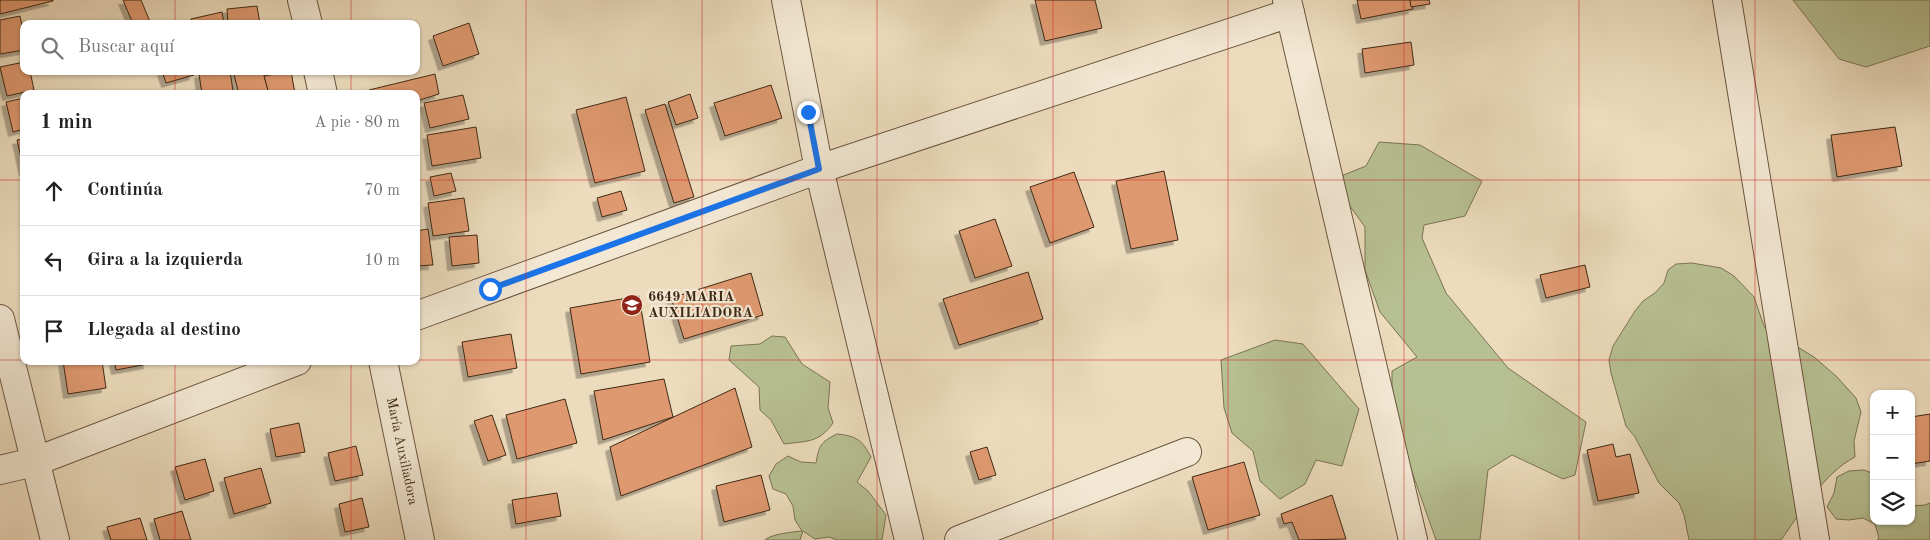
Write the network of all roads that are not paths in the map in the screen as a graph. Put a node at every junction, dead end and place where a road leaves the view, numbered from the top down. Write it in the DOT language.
graph roads {
  1 [pos="302,0"];
  2 [pos="786,0"];
  3 [pos="1727,0"];
  4 [pos="1288,6"];
  5 [pos="307,20"];
  6 [pos="319,75"];
  7 [pos="322,90"];
  8 [pos="819,169"];
  9 [pos="420,315"];
  10 [pos="0,319"];
  11 [pos="287,365"];
  12 [pos="384,365"];
  13 [pos="1187,452"];
  14 [pos="34,462"];
  15 [pos="0,470"];
  16 [pos="56,540"];
  17 [pos="420,540"];
  18 [pos="909,540"];
  19 [pos="959,540"];
  20 [pos="1413,540"];
  21 [pos="1815,540"];
  1 -- 5 [label="street"];
  2 -- 8 [label="street"];
  3 -- 21 [label="street"];
  4 -- 8 [label="street"];
  4 -- 20 [label="street"];
  6 -- 7 [label="street"];
  8 -- 9 [label="street"];
  8 -- 18 [label="street"];
  10 -- 14 [label="street"];
  11 -- 14 [label="street"];
  12 -- 17 [label="street, María Auxiliadora"];
  13 -- 19 [label="street"];
  14 -- 15 [label="street"];
  14 -- 16 [label="street"];
}
